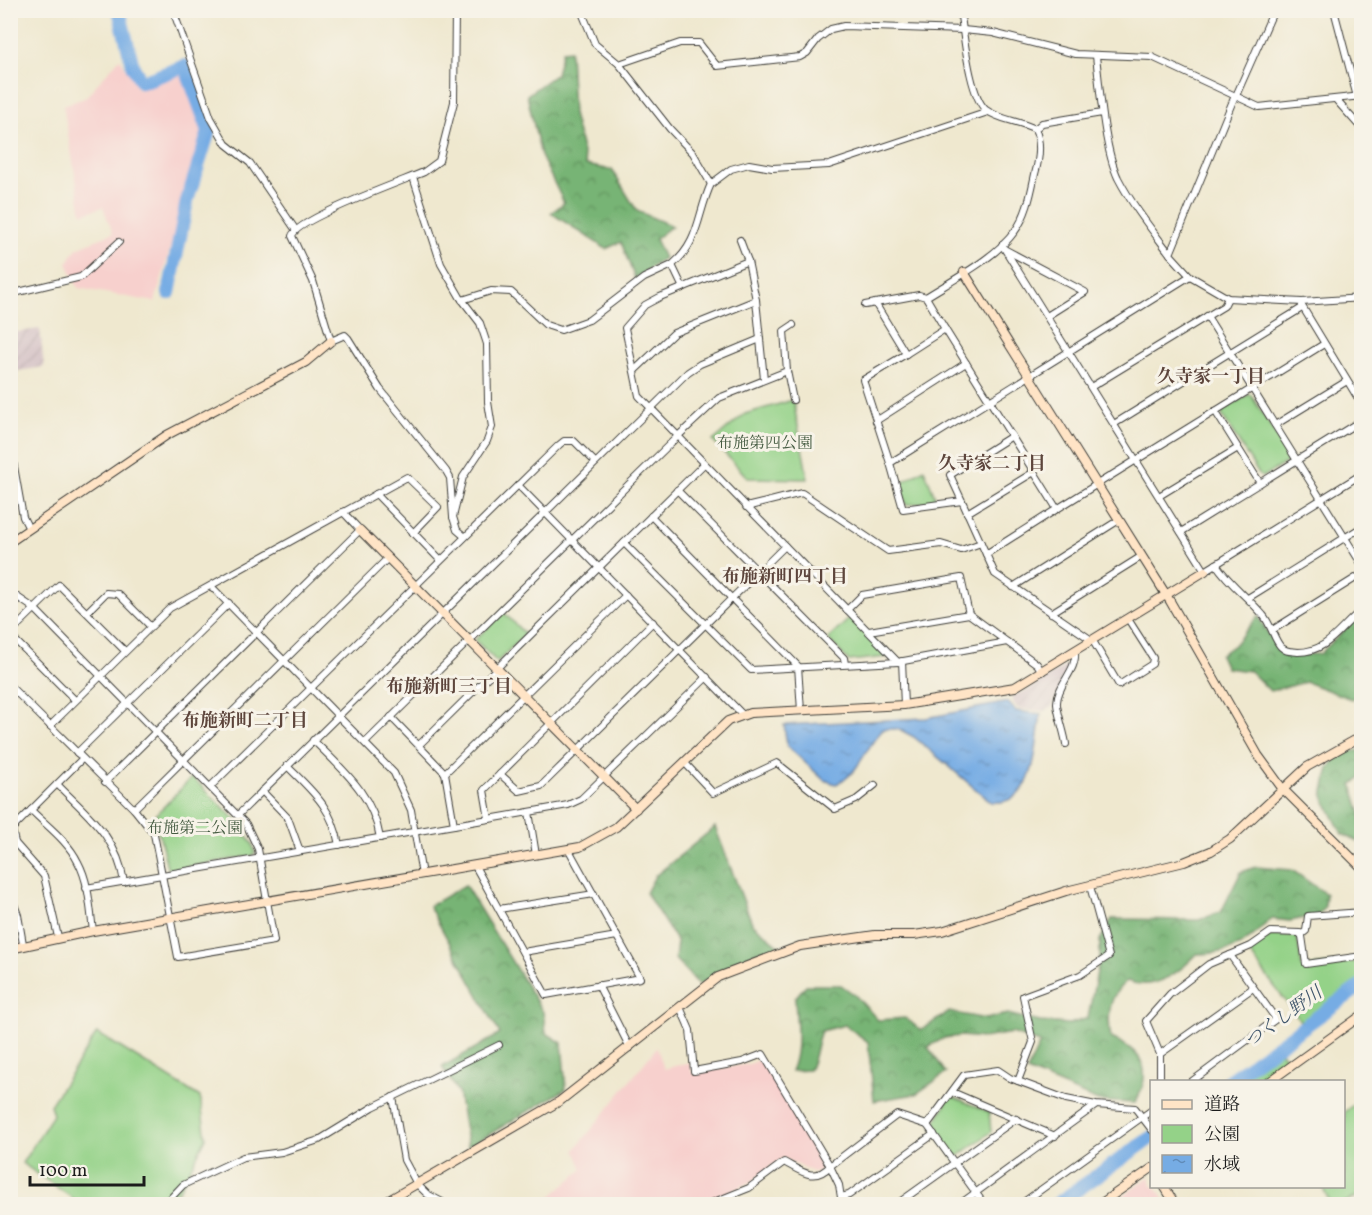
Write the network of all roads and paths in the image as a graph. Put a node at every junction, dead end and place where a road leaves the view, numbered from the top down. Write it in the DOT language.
graph roads {
  1 [pos="173,10"];
  2 [pos="455,10"];
  3 [pos="581,10"];
  4 [pos="960,10"];
  5 [pos="1274,10"];
  6 [pos="1334,10"];
  7 [pos="963,30"];
  8 [pos="1096,56"];
  9 [pos="619,64"];
  10 [pos="1359,97"];
  11 [pos="1235,98"];
  12 [pos="1337,100"];
  13 [pos="988,112"];
  14 [pos="1102,113"];
  15 [pos="1035,129"];
  16 [pos="1362,129"];
  17 [pos="413,177"];
  18 [pos="711,184"];
  19 [pos="295,229"];
  20 [pos="740,240"];
  21 [pos="119,242"];
  22 [pos="1004,247"];
  23 [pos="1170,254"];
  24 [pos="748,261"];
  25 [pos="672,266"];
  26 [pos="964,272"];
  27 [pos="1190,276"];
  28 [pos="683,288"];
  29 [pos="10,294"];
  30 [pos="926,297"];
  31 [pos="1228,298"];
  32 [pos="1362,298"];
  33 [pos="462,300"];
  34 [pos="756,300"];
  35 [pos="875,303"];
  36 [pos="865,305"];
  37 [pos="1302,305"];
  38 [pos="1047,316"];
  39 [pos="1207,316"];
  40 [pos="793,325"];
  41 [pos="945,329"];
  42 [pos="760,339"];
  43 [pos="331,341"];
  44 [pos="1324,344"];
  45 [pos="1069,352"];
  46 [pos="1229,353"];
  47 [pos="906,354"];
  48 [pos="966,363"];
  49 [pos="634,371"];
  50 [pos="788,371"];
  51 [pos="1029,376"];
  52 [pos="764,379"];
  53 [pos="1347,381"];
  54 [pos="1091,387"];
  55 [pos="1251,388"];
  56 [pos="793,400"];
  57 [pos="990,401"];
  58 [pos="1362,405"];
  59 [pos="651,408"];
  60 [pos="1215,411"];
  61 [pos="1362,420"];
  62 [pos="876,421"];
  63 [pos="1114,424"];
  64 [pos="1275,425"];
  65 [pos="678,436"];
  66 [pos="1012,436"];
  67 [pos="10,444"];
  68 [pos="1238,448"];
  69 [pos="1136,460"];
  70 [pos="1297,460"];
  71 [pos="595,462"];
  72 [pos="890,463"];
  73 [pos="704,464"];
  74 [pos="1035,472"];
  75 [pos="1362,474"];
  76 [pos="1260,483"];
  77 [pos="1097,484"];
  78 [pos="518,485"];
  79 [pos="677,490"];
  80 [pos="376,494"];
  81 [pos="1159,496"];
  82 [pos="1320,500"];
  83 [pos="962,501"];
  84 [pos="746,507"];
  85 [pos="1057,508"];
  86 [pos="343,512"];
  87 [pos="544,512"];
  88 [pos="968,513"];
  89 [pos="651,516"];
  90 [pos="453,517"];
  91 [pos="1119,520"];
  92 [pos="1362,527"];
  93 [pos="29,529"];
  94 [pos="360,530"];
  95 [pos="1181,532"];
  96 [pos="413,533"];
  97 [pos="464,536"];
  98 [pos="1345,538"];
  99 [pos="572,540"];
  100 [pos="10,542"];
  101 [pos="624,543"];
  102 [pos="981,543"];
  103 [pos="785,546"];
  104 [pos="986,554"];
  105 [pos="1142,556"];
  106 [pos="387,558"];
  107 [pos="440,560"];
  108 [pos="1216,564"];
  109 [pos="1362,565"];
  110 [pos="599,567"];
  111 [pos="1205,571"];
  112 [pos="759,573"];
  113 [pos="1362,574"];
  114 [pos="211,586"];
  115 [pos="415,586"];
  116 [pos="1013,587"];
  117 [pos="10,592"];
  118 [pos="626,595"];
  119 [pos="1166,595"];
  120 [pos="1248,598"];
  121 [pos="732,599"];
  122 [pos="229,603"];
  123 [pos="35,609"];
  124 [pos="847,610"];
  125 [pos="1362,610"];
  126 [pos="87,612"];
  127 [pos="441,613"];
  128 [pos="1051,613"];
  129 [pos="969,614"];
  130 [pos="1128,619"];
  131 [pos="653,622"];
  132 [pos="706,625"];
  133 [pos="150,626"];
  134 [pos="1274,629"];
  135 [pos="256,631"];
  136 [pos="869,632"];
  137 [pos="10,634"];
  138 [pos="469,641"];
  139 [pos="1093,641"];
  140 [pos="1007,642"];
  141 [pos="680,650"];
  142 [pos="125,651"];
  143 [pos="1075,652"];
  144 [pos="284,659"];
  145 [pos="900,661"];
  146 [pos="844,664"];
  147 [pos="798,666"];
  148 [pos="496,669"];
  149 [pos="1042,672"];
  150 [pos="100,676"];
  151 [pos="707,677"];
  152 [pos="10,686"];
  153 [pos="311,687"];
  154 [pos="523,696"];
  155 [pos="75,700"];
  156 [pos="128,703"];
  157 [pos="904,705"];
  158 [pos="801,711"];
  159 [pos="339,715"];
  160 [pos="742,715"];
  161 [pos="391,717"];
  162 [pos="551,723"];
  163 [pos="50,726"];
  164 [pos="155,731"];
  165 [pos="1362,736"];
  166 [pos="313,740"];
  167 [pos="366,742"];
  168 [pos="1066,744"];
  169 [pos="418,745"];
  170 [pos="578,751"];
  171 [pos="77,753"];
  172 [pos="82,759"];
  173 [pos="183,760"];
  174 [pos="684,762"];
  175 [pos="287,766"];
  176 [pos="445,773"];
  177 [pos="500,774"];
  178 [pos="606,778"];
  179 [pos="105,782"];
  180 [pos="57,784"];
  181 [pos="874,785"];
  182 [pos="210,787"];
  183 [pos="1282,788"];
  184 [pos="262,791"];
  185 [pos="134,809"];
  186 [pos="636,809"];
  187 [pos="31,810"];
  188 [pos="530,812"];
  189 [pos="238,815"];
  190 [pos="489,819"];
  191 [pos="454,825"];
  192 [pos="416,831"];
  193 [pos="12,832"];
  194 [pos="380,838"];
  195 [pos="13,845"];
  196 [pos="339,845"];
  197 [pos="569,850"];
  198 [pos="300,851"];
  199 [pos="536,855"];
  200 [pos="260,858"];
  201 [pos="475,866"];
  202 [pos="1362,868"];
  203 [pos="163,875"];
  204 [pos="423,875"];
  205 [pos="124,882"];
  206 [pos="1090,885"];
  207 [pos="86,888"];
  208 [pos="10,893"];
  209 [pos="594,894"];
  210 [pos="267,902"];
  211 [pos="499,909"];
  212 [pos="1362,912"];
  213 [pos="171,918"];
  214 [pos="93,931"];
  215 [pos="1301,935"];
  216 [pos="617,936"];
  217 [pos="58,937"];
  218 [pos="22,944"];
  219 [pos="10,949"];
  220 [pos="523,952"];
  221 [pos="1230,955"];
  222 [pos="1362,956"];
  223 [pos="598,985"];
  224 [pos="1253,988"];
  225 [pos="680,1007"];
  226 [pos="1362,1015"];
  227 [pos="499,1045"];
  228 [pos="630,1049"];
  229 [pos="1161,1054"];
  230 [pos="1161,1080"];
  231 [pos="1194,1080"];
  232 [pos="1272,1080"];
  233 [pos="1018,1081"];
  234 [pos="952,1092"];
  235 [pos="393,1097"];
  236 [pos="1096,1106"];
  237 [pos="1150,1111"];
  238 [pos="1142,1117"];
  239 [pos="1016,1119"];
  240 [pos="927,1125"];
  241 [pos="1150,1127"];
  242 [pos="934,1134"];
  243 [pos="1054,1136"];
  244 [pos="955,1163"];
  245 [pos="830,1166"];
  246 [pos="1150,1168"];
  247 [pos="417,1184"];
  248 [pos="1165,1188"];
  249 [pos="976,1193"];
  250 [pos="397,1195"];
  251 [pos="842,1201"];
  252 [pos="165,1204"];
  253 [pos="382,1204"];
  254 [pos="402,1204"];
  255 [pos="446,1204"];
  256 [pos="709,1204"];
  257 [pos="897,1204"];
  258 [pos="960,1204"];
  259 [pos="984,1204"];
  260 [pos="1021,1204"];
  261 [pos="1101,1204"];
  262 [pos="1175,1204"];
  1 -- 19 [label="street"];
  2 -- 17 [label="street"];
  3 -- 9 [label="street"];
  4 -- 7 [label="street"];
  5 -- 11 [label="street"];
  6 -- 10 [label="street"];
  7 -- 8 [label="street"];
  7 -- 9 [label="street"];
  7 -- 13 [label="street"];
  8 -- 11 [label="street"];
  8 -- 14 [label="street"];
  9 -- 18 [label="street"];
  10 -- 12 [label="street"];
  11 -- 12 [label="street"];
  11 -- 23 [label="street"];
  12 -- 16 [label="street"];
  13 -- 15 [label="street"];
  13 -- 18 [label="street"];
  14 -- 15 [label="street"];
  14 -- 23 [label="street"];
  15 -- 22 [label="street"];
  17 -- 19 [label="street"];
  17 -- 33 [label="street"];
  18 -- 25 [label="street"];
  19 -- 43 [label="street"];
  20 -- 24 [label="street"];
  21 -- 29 [label="street"];
  22 -- 26 [label="street"];
  22 -- 38 [label="street"];
  22 -- 38 [label="street"];
  23 -- 27 [label="street"];
  24 -- 28 [label="street"];
  24 -- 34 [label="street"];
  25 -- 28 [label="street"];
  25 -- 33 [label="street"];
  26 -- 30 [label="street"];
  26 -- 51 [label="street"];
  27 -- 31 [label="street"];
  27 -- 45 [label="street"];
  28 -- 49 [label="street"];
  30 -- 35 [label="street"];
  30 -- 41 [label="street"];
  31 -- 37 [label="street"];
  31 -- 39 [label="street"];
  32 -- 37 [label="street"];
  33 -- 90 [label="street"];
  34 -- 42 [label="street"];
  34 -- 49 [label="street"];
  35 -- 36 [label="street"];
  35 -- 47 [label="street"];
  37 -- 44 [label="street"];
  37 -- 46 [label="street"];
  38 -- 45 [label="street"];
  39 -- 46 [label="street"];
  39 -- 54 [label="street"];
  40 -- 50 [label="street"];
  41 -- 47 [label="street"];
  41 -- 48 [label="street"];
  42 -- 52 [label="street"];
  42 -- 59 [label="street"];
  43 -- 90 [label="street"];
  43 -- 93 [label="street"];
  44 -- 53 [label="street"];
  44 -- 55 [label="street"];
  45 -- 51 [label="street"];
  45 -- 54 [label="street"];
  46 -- 55 [label="street"];
  46 -- 63 [label="street"];
  47 -- 62 [label="street"];
  48 -- 57 [label="street"];
  48 -- 62 [label="street"];
  49 -- 59 [label="street"];
  50 -- 52 [label="street"];
  50 -- 56 [label="street"];
  51 -- 57 [label="street"];
  51 -- 77 [label="street"];
  52 -- 65 [label="street"];
  53 -- 58 [label="street"];
  53 -- 64 [label="street"];
  54 -- 63 [label="street"];
  55 -- 60 [label="street"];
  55 -- 64 [label="street"];
  57 -- 66 [label="street"];
  57 -- 72 [label="street"];
  59 -- 65 [label="street"];
  59 -- 71 [label="street"];
  60 -- 68 [label="street"];
  60 -- 69 [label="street"];
  61 -- 70 [label="street"];
  62 -- 72 [label="street"];
  63 -- 69 [label="street"];
  64 -- 70 [label="street"];
  65 -- 73 [label="street"];
  65 -- 99 [label="street"];
  66 -- 74 [label="street"];
  66 -- 83 [label="street"];
  67 -- 93 [label="street"];
  68 -- 76 [label="street"];
  68 -- 81 [label="street"];
  69 -- 77 [label="street"];
  69 -- 81 [label="street"];
  70 -- 76 [label="street"];
  70 -- 82 [label="street"];
  71 -- 78 [label="street"];
  71 -- 87 [label="street"];
  72 -- 83 [label="street"];
  73 -- 79 [label="street"];
  73 -- 84 [label="street"];
  74 -- 85 [label="street"];
  74 -- 88 [label="street"];
  75 -- 82 [label="street"];
  76 -- 95 [label="street"];
  77 -- 85 [label="street"];
  77 -- 91 [label="street"];
  78 -- 87 [label="street"];
  78 -- 97 [label="street"];
  79 -- 89 [label="street"];
  79 -- 112 [label="street"];
  80 -- 86 [label="street"];
  80 -- 96 [label="street"];
  80 -- 96 [label="street"];
  81 -- 95 [label="street"];
  82 -- 98 [label="street"];
  82 -- 108 [label="street"];
  83 -- 88 [label="street"];
  84 -- 102 [label="street"];
  84 -- 103 [label="street"];
  85 -- 104 [label="street"];
  86 -- 94 [label="street"];
  86 -- 114 [label="street"];
  87 -- 99 [label="street"];
  87 -- 127 [label="street"];
  88 -- 102 [label="street"];
  89 -- 101 [label="street"];
  89 -- 121 [label="street"];
  90 -- 97 [label="street"];
  91 -- 105 [label="street"];
  91 -- 116 [label="street"];
  92 -- 98 [label="street"];
  93 -- 100 [label="street"];
  94 -- 106 [label="street"];
  94 -- 135 [label="street"];
  95 -- 111 [label="street"];
  96 -- 107 [label="street"];
  97 -- 107 [label="street"];
  98 -- 109 [label="street"];
  98 -- 120 [label="street"];
  99 -- 110 [label="street"];
  99 -- 138 [label="street"];
  101 -- 110 [label="street"];
  101 -- 132 [label="street"];
  102 -- 104 [label="street"];
  103 -- 112 [label="street"];
  103 -- 124 [label="street"];
  104 -- 116 [label="street"];
  105 -- 119 [label="street"];
  105 -- 128 [label="street"];
  106 -- 115 [label="street"];
  106 -- 144 [label="street"];
  107 -- 115 [label="street"];
  108 -- 111 [label="street"];
  108 -- 120 [label="street"];
  110 -- 118 [label="street"];
  110 -- 148 [label="street"];
  111 -- 119 [label="street"];
  112 -- 121 [label="street"];
  112 -- 146 [label="street"];
  113 -- 134 [label="street"];
  114 -- 122 [label="street"];
  114 -- 133 [label="street"];
  115 -- 127 [label="street"];
  115 -- 153 [label="street"];
  116 -- 128 [label="street"];
  117 -- 123 [label="street"];
  118 -- 131 [label="street"];
  118 -- 154 [label="street"];
  119 -- 130 [label="street"];
  119 -- 183 [label="street"];
  120 -- 134 [label="street"];
  121 -- 132 [label="street"];
  121 -- 147 [label="street"];
  122 -- 135 [label="street"];
  122 -- 156 [label="street"];
  123 -- 126 [label="street"];
  123 -- 137 [label="street"];
  123 -- 150 [label="street"];
  124 -- 129 [label="street"];
  124 -- 136 [label="street"];
  125 -- 134 [label="street"];
  126 -- 133 [label="street"];
  126 -- 142 [label="street"];
  127 -- 138 [label="street"];
  127 -- 159 [label="street"];
  128 -- 139 [label="street"];
  129 -- 136 [label="street"];
  129 -- 140 [label="street"];
  130 -- 139 [label="street"];
  130 -- 139 [label="street"];
  131 -- 141 [label="street"];
  131 -- 162 [label="street"];
  132 -- 141 [label="street"];
  132 -- 147 [label="street"];
  133 -- 142 [label="street"];
  135 -- 144 [label="street"];
  135 -- 164 [label="street"];
  136 -- 145 [label="street"];
  137 -- 155 [label="street"];
  138 -- 148 [label="street"];
  138 -- 161 [label="street"];
  139 -- 143 [label="street"];
  140 -- 145 [label="street"];
  140 -- 149 [label="street"];
  141 -- 151 [label="street"];
  141 -- 170 [label="street"];
  142 -- 150 [label="street"];
  143 -- 149 [label="street"];
  143 -- 168 [label="street"];
  144 -- 153 [label="street"];
  144 -- 173 [label="street"];
  145 -- 146 [label="street"];
  145 -- 157 [label="street"];
  146 -- 147 [label="street"];
  147 -- 158 [label="street"];
  148 -- 154 [label="street"];
  148 -- 169 [label="street"];
  149 -- 157 [label="street"];
  150 -- 155 [label="street"];
  150 -- 156 [label="street"];
  151 -- 160 [label="street"];
  151 -- 178 [label="street"];
  152 -- 163 [label="street"];
  153 -- 159 [label="street"];
  153 -- 182 [label="street"];
  154 -- 162 [label="street"];
  154 -- 176 [label="street"];
  155 -- 163 [label="street"];
  156 -- 164 [label="street"];
  156 -- 171 [label="street"];
  157 -- 158 [label="street"];
  158 -- 160 [label="street"];
  159 -- 166 [label="street"];
  159 -- 167 [label="street"];
  160 -- 174 [label="street"];
  161 -- 167 [label="street"];
  161 -- 169 [label="street"];
  162 -- 170 [label="street"];
  162 -- 177 [label="street"];
  163 -- 171 [label="street"];
  164 -- 173 [label="street"];
  164 -- 179 [label="street"];
  165 -- 183 [label="street"];
  166 -- 175 [label="street"];
  166 -- 194 [label="street"];
  167 -- 192 [label="street"];
  169 -- 176 [label="street"];
  170 -- 177 [label="street"];
  170 -- 178 [label="street"];
  171 -- 172 [label="street"];
  172 -- 179 [label="street"];
  172 -- 180 [label="street"];
  173 -- 182 [label="street"];
  173 -- 185 [label="street"];
  174 -- 181 [label="street"];
  174 -- 186 [label="street"];
  175 -- 184 [label="street"];
  175 -- 196 [label="street"];
  176 -- 191 [label="street"];
  177 -- 190 [label="street"];
  178 -- 186 [label="street"];
  178 -- 188 [label="street"];
  179 -- 185 [label="street"];
  180 -- 187 [label="street"];
  180 -- 205 [label="street"];
  182 -- 189 [label="street"];
  183 -- 202 [label="street"];
  183 -- 206 [label="street"];
  184 -- 189 [label="street"];
  184 -- 198 [label="street"];
  185 -- 203 [label="street"];
  186 -- 197 [label="street"];
  187 -- 193 [label="street"];
  187 -- 207 [label="street"];
  188 -- 190 [label="street"];
  188 -- 199 [label="street"];
  189 -- 200 [label="street"];
  190 -- 191 [label="street"];
  191 -- 192 [label="street"];
  192 -- 194 [label="street"];
  192 -- 204 [label="street"];
  193 -- 195 [label="street"];
  194 -- 196 [label="street"];
  195 -- 217 [label="street"];
  196 -- 198 [label="street"];
  197 -- 199 [label="street"];
  197 -- 209 [label="street"];
  198 -- 200 [label="street"];
  199 -- 201 [label="street"];
  200 -- 203 [label="street"];
  200 -- 210 [label="street"];
  201 -- 204 [label="street"];
  201 -- 211 [label="street"];
  203 -- 205 [label="street"];
  203 -- 213 [label="street"];
  204 -- 210 [label="street"];
  205 -- 207 [label="street"];
  206 -- 225 [label="street"];
  206 -- 233 [label="street"];
  207 -- 214 [label="street"];
  208 -- 218 [label="street"];
  209 -- 211 [label="street"];
  209 -- 216 [label="street"];
  210 -- 213 [label="street"];
  210 -- 213 [label="street"];
  211 -- 220 [label="street"];
  212 -- 215 [label="street"];
  213 -- 214 [label="street"];
  214 -- 217 [label="street"];
  215 -- 221 [label="street"];
  215 -- 222 [label="street"];
  216 -- 220 [label="street"];
  216 -- 223 [label="street"];
  217 -- 218 [label="street"];
  218 -- 219 [label="street"];
  220 -- 223 [label="street"];
  221 -- 224 [label="street"];
  221 -- 229 [label="street"];
  223 -- 228 [label="street"];
  224 -- 229 [label="street"];
  224 -- 231 [label="street"];
  225 -- 228 [label="street"];
  225 -- 245 [label="street"];
  226 -- 232 [label="street"];
  227 -- 235 [label="street"];
  228 -- 247 [label="street"];
  229 -- 230 [label="street"];
  233 -- 234 [label="street"];
  233 -- 236 [label="street"];
  234 -- 239 [label="street"];
  234 -- 240 [label="street"];
  235 -- 247 [label="street"];
  235 -- 252 [label="street"];
  236 -- 238 [label="street"];
  236 -- 243 [label="street"];
  237 -- 238 [label="street"];
  238 -- 241 [label="street"];
  238 -- 260 [label="street"];
  239 -- 243 [label="street"];
  239 -- 244 [label="street"];
  240 -- 242 [label="street"];
  240 -- 245 [label="street"];
  242 -- 244 [label="street"];
  242 -- 251 [label="street"];
  243 -- 249 [label="street"];
  244 -- 249 [label="street"];
  244 -- 257 [label="street"];
  245 -- 251 [label="street"];
  245 -- 256 [label="street"];
  246 -- 261 [label="street"];
  247 -- 250 [label="street"];
  247 -- 255 [label="street"];
  248 -- 262 [label="street"];
  249 -- 258 [label="street"];
  249 -- 259 [label="street"];
  250 -- 253 [label="street"];
  250 -- 254 [label="street"];
}
